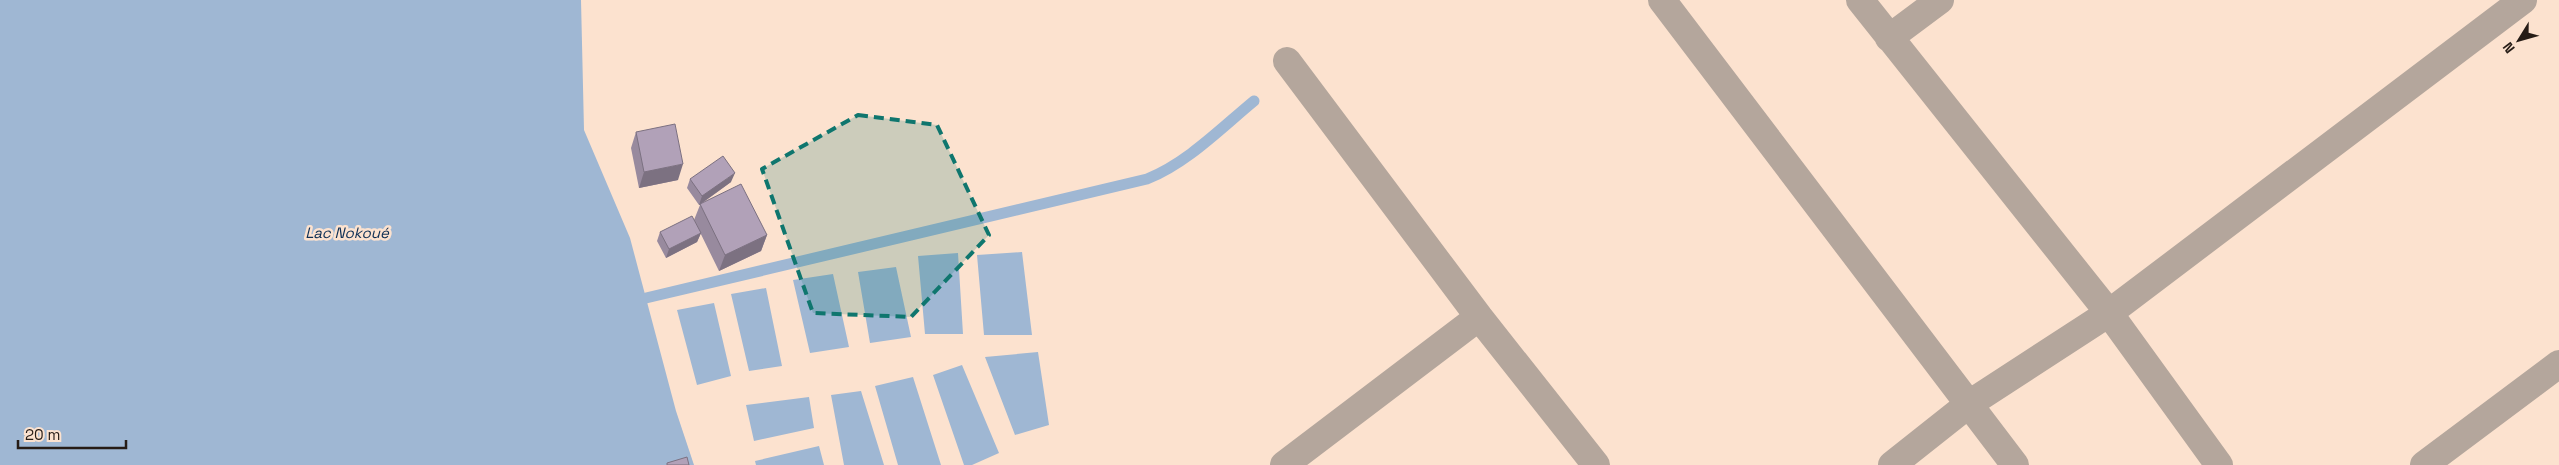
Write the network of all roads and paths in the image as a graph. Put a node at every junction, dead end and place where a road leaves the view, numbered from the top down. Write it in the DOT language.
graph roads {
  1 [pos="1662,0"];
  2 [pos="1860,0"];
  3 [pos="1940,0"];
  4 [pos="2524,0"];
  5 [pos="1889,38"];
  6 [pos="1287,61"];
  7 [pos="2109,313"];
  8 [pos="1479,317"];
  9 [pos="2559,364"];
  10 [pos="1969,404"];
  11 [pos="1284,465"];
  12 [pos="1596,465"];
  13 [pos="1892,465"];
  14 [pos="2015,465"];
  15 [pos="2219,465"];
  16 [pos="2424,465"];
  1 -- 10 [label="street"];
  2 -- 5 [label="street"];
  3 -- 5 [label="street"];
  4 -- 7 [label="street"];
  5 -- 7 [label="street"];
  6 -- 8 [label="street"];
  7 -- 10 [label="street"];
  7 -- 15 [label="street"];
  8 -- 11 [label="street"];
  8 -- 12 [label="street"];
  9 -- 16 [label="street"];
  10 -- 13 [label="street"];
  10 -- 14 [label="street"];
}
